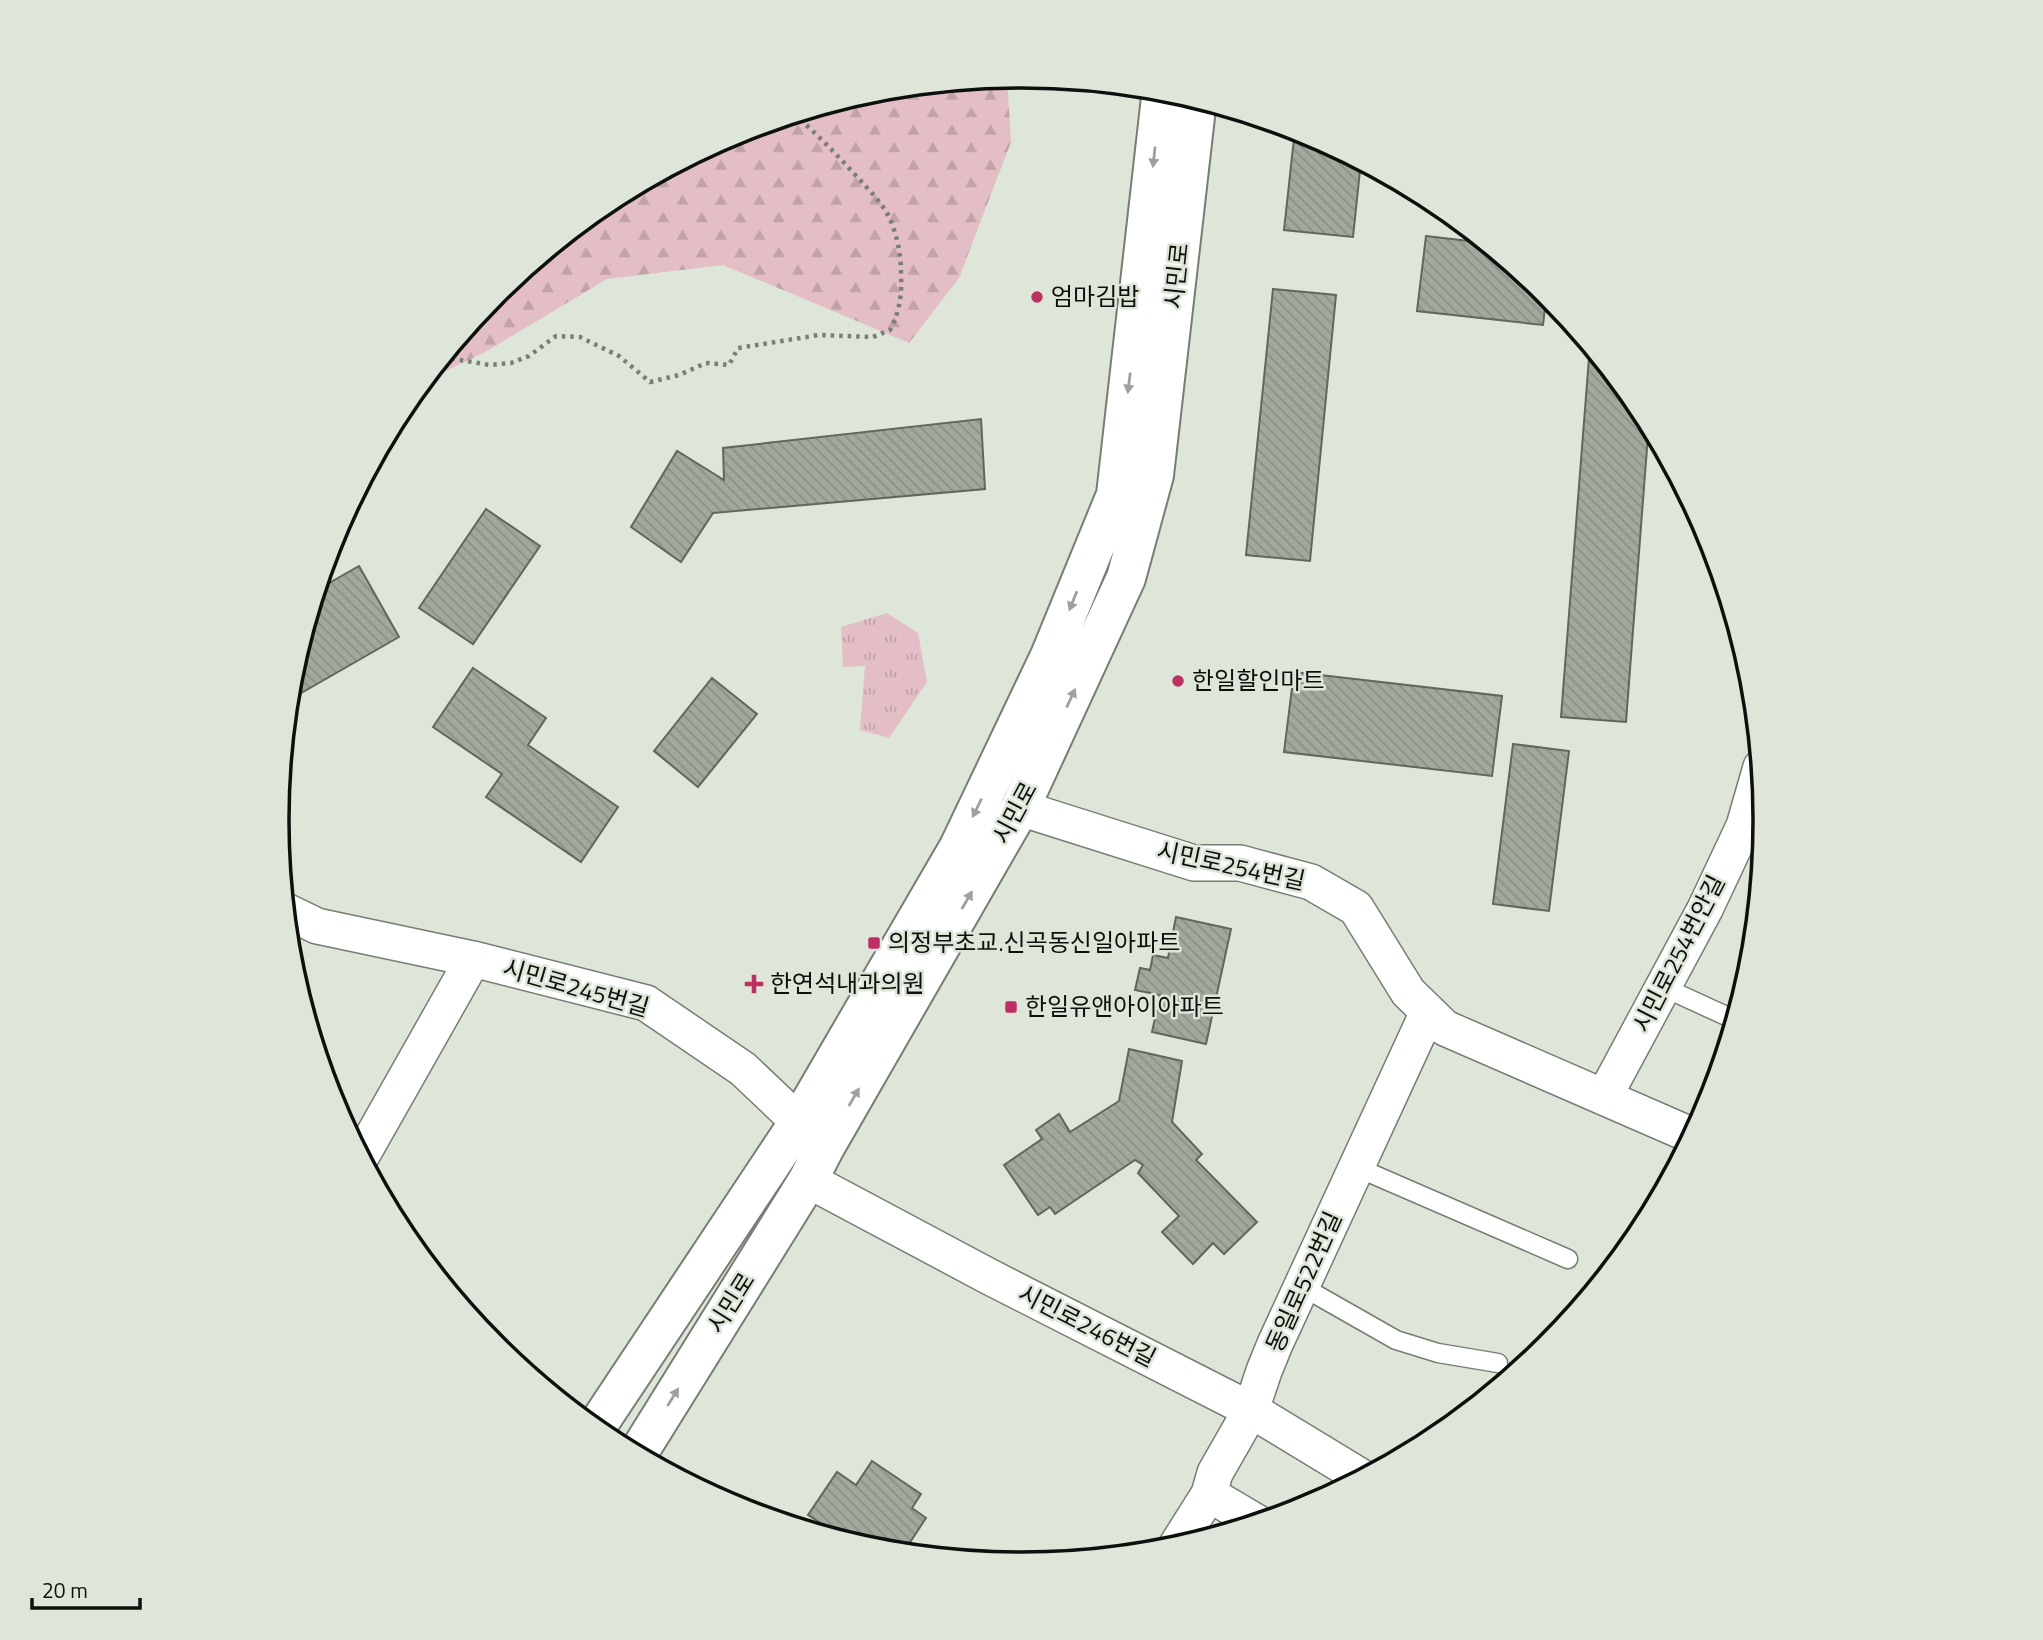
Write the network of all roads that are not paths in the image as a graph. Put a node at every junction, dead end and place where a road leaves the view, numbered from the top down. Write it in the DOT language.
graph roads {
  1 [pos="1161,101"];
  2 [pos="1196,109"];
  3 [pos="1753,795"];
  4 [pos="1020,808"];
  5 [pos="295,915"];
  6 [pos="473,959"];
  7 [pos="1663,987"];
  8 [pos="1428,1012"];
  9 [pos="1727,1016"];
  10 [pos="1604,1097"];
  11 [pos="1684,1132"];
  12 [pos="812,1134"];
  13 [pos="367,1147"];
  14 [pos="1356,1167"];
  15 [pos="808,1180"];
  16 [pos="1568,1259"];
  17 [pos="1301,1286"];
  18 [pos="1498,1363"];
  19 [pos="1251,1410"];
  20 [pos="602,1420"];
  21 [pos="642,1446"];
  22 [pos="1354,1472"];
  23 [pos="1209,1494"];
  24 [pos="1248,1517"];
  25 [pos="1184,1534"];
  1 -- 12 [label="street, 시민로, one-way"];
  4 -- 2 [label="street, 시민로, one-way"];
  3 -- 7 [label="street, 시민로254번안길"];
  4 -- 8 [label="street, 시민로254번길"];
  12 -- 4 [label="street, 시민로, one-way"];
  5 -- 6 [label="street, 시민로245번길"];
  6 -- 12 [label="street, 시민로245번길"];
  6 -- 13 [label="street"];
  7 -- 9 [label="lane"];
  7 -- 10 [label="street, 시민로254번안길"];
  8 -- 10 [label="street, 시민로254번길"];
  8 -- 14 [label="street, 동일로522번길"];
  10 -- 11 [label="street, 시민로254번길"];
  12 -- 15 [label="street, 시민로"];
  12 -- 20 [label="street, 시민로"];
  14 -- 16 [label="lane"];
  14 -- 17 [label="street, 동일로522번길"];
  15 -- 19 [label="street, 시민로246번길"];
  21 -- 15 [label="street, 시민로, one-way"];
  17 -- 18 [label="lane"];
  17 -- 19 [label="street, 동일로522번길"];
  19 -- 22 [label="street, 시민로246번길"];
  19 -- 23 [label="street, 동일로522번길"];
  23 -- 24 [label="street"];
  23 -- 25 [label="street, 동일로522번길"];
}
